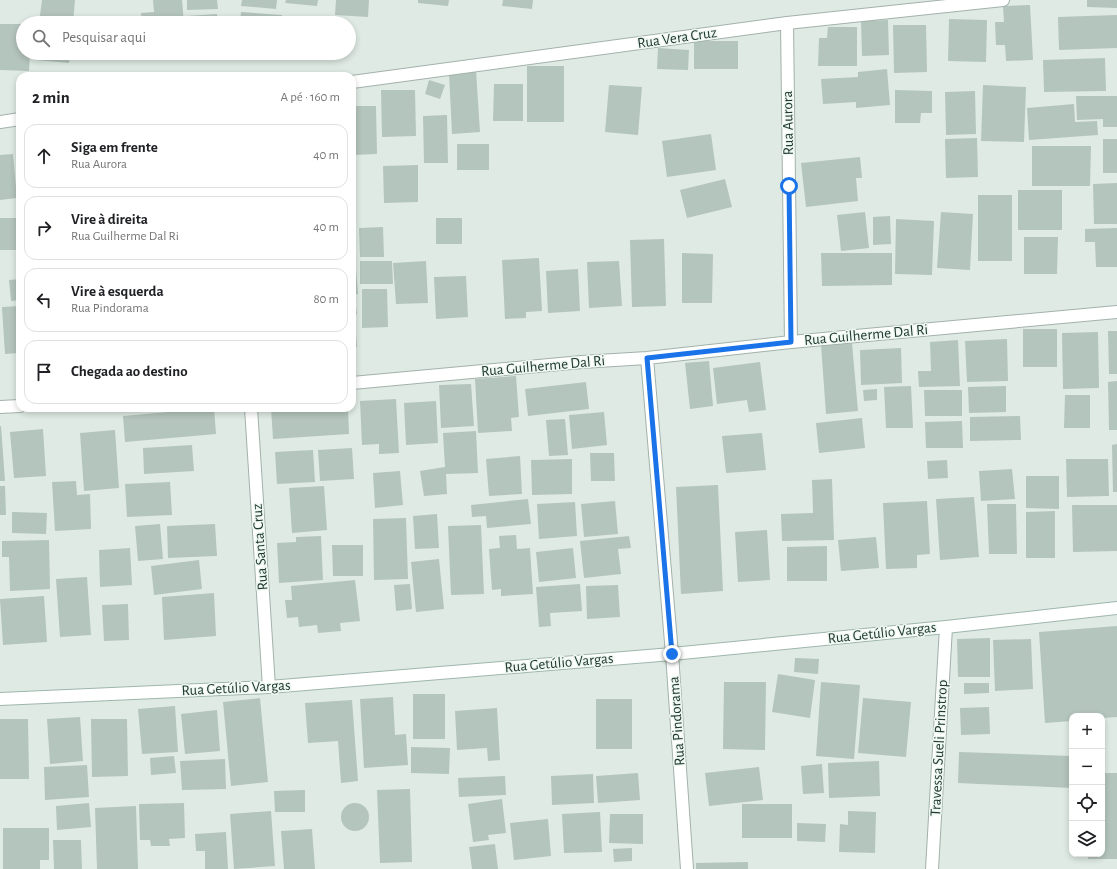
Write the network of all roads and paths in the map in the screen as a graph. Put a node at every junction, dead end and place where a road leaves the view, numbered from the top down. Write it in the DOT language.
graph roads {
  1 [pos="1003,0"];
  2 [pos="787,23"];
  3 [pos="356,81"];
  4 [pos="16,120"];
  5 [pos="0,122"];
  6 [pos="1117,312"];
  7 [pos="791,342"];
  8 [pos="647,358"];
  9 [pos="356,383"];
  10 [pos="16,406"];
  11 [pos="0,407"];
  12 [pos="250,412"];
  13 [pos="1117,608"];
  14 [pos="946,627"];
  15 [pos="672,654"];
  16 [pos="269,687"];
  17 [pos="0,699"];
  18 [pos="687,869"];
  19 [pos="932,869"];
  1 -- 2 [label="street, Rua Vera Cruz"];
  2 -- 3 [label="street, Rua Vera Cruz"];
  2 -- 7 [label="street, Rua Aurora"];
  4 -- 5 [label="street"];
  6 -- 7 [label="street, Rua Guilherme Dal Ri"];
  7 -- 8 [label="street, Rua Guilherme Dal Ri"];
  8 -- 9 [label="street, Rua Guilherme Dal Ri"];
  8 -- 15 [label="street, Rua Pindorama"];
  10 -- 11 [label="street"];
  12 -- 16 [label="street, Rua Santa Cruz"];
  13 -- 14 [label="street, Rua Getúlio Vargas"];
  14 -- 15 [label="street, Rua Getúlio Vargas"];
  14 -- 19 [label="street, Travessa Sueli Prinstrop"];
  15 -- 16 [label="street, Rua Getúlio Vargas"];
  15 -- 18 [label="street, Rua Pindorama"];
  16 -- 17 [label="street, Rua Getúlio Vargas"];
}
